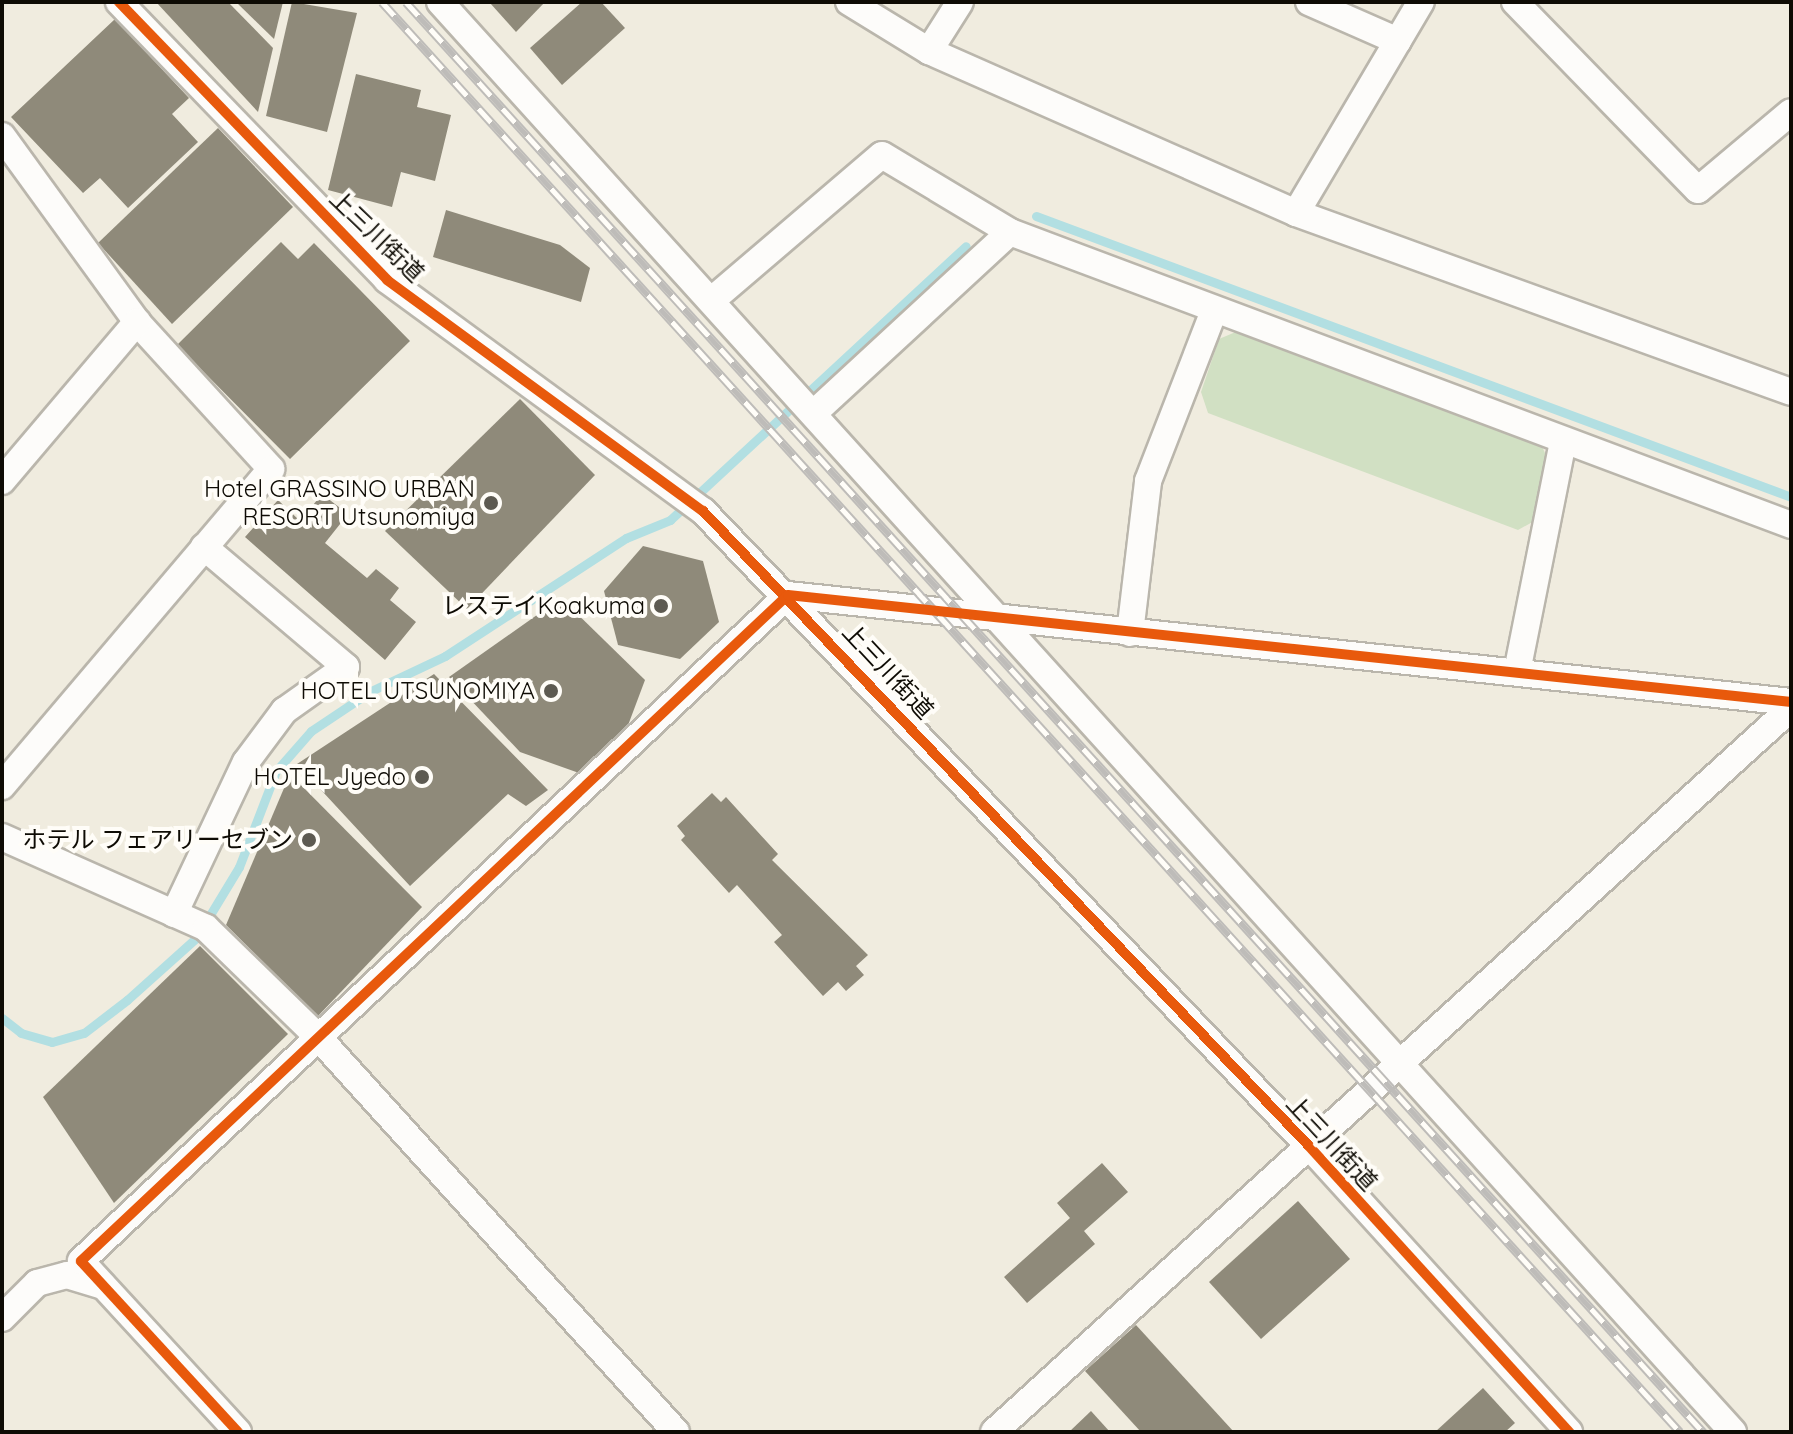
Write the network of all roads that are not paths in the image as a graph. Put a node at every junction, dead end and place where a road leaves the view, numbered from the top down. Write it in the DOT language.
graph roads {
  1 [pos="119,2"];
  2 [pos="440,2"];
  3 [pos="849,2"];
  4 [pos="960,2"];
  5 [pos="1309,2"];
  6 [pos="1421,2"];
  7 [pos="1515,2"];
  8 [pos="1398,41"];
  9 [pos="929,51"];
  10 [pos="1791,112"];
  11 [pos="2,138"];
  12 [pos="1296,213"];
  13 [pos="1010,232"];
  14 [pos="712,300"];
  15 [pos="1214,311"];
  16 [pos="137,322"];
  17 [pos="1789,389"];
  18 [pos="815,412"];
  19 [pos="1563,441"];
  20 [pos="2,481"];
  21 [pos="1791,525"];
  22 [pos="204,547"];
  23 [pos="788,595"];
  24 [pos="1001,621"];
  25 [pos="1130,633"];
  26 [pos="1517,672"];
  27 [pos="1791,702"];
  28 [pos="1791,708"];
  29 [pos="2,786"];
  30 [pos="2,837"];
  31 [pos="174,914"];
  32 [pos="318,1037"];
  33 [pos="1399,1061"];
  34 [pos="1308,1145"];
  35 [pos="103,1286"];
  36 [pos="2,1318"];
  37 [pos="238,1432"];
  38 [pos="676,1432"];
  39 [pos="994,1432"];
  40 [pos="1569,1432"];
  41 [pos="1733,1432"];
  1 -- 23 [label="street, 上三川街道"];
  2 -- 14 [label="street"];
  3 -- 9 [label="street"];
  4 -- 9 [label="street"];
  5 -- 8 [label="street"];
  6 -- 8 [label="street"];
  7 -- 10 [label="street"];
  8 -- 12 [label="street"];
  9 -- 12 [label="street"];
  11 -- 16 [label="street"];
  12 -- 17 [label="street"];
  13 -- 14 [label="street"];
  13 -- 15 [label="street"];
  13 -- 18 [label="street"];
  14 -- 18 [label="street"];
  15 -- 19 [label="street"];
  15 -- 25 [label="street"];
  16 -- 20 [label="street"];
  16 -- 22 [label="street"];
  18 -- 24 [label="street"];
  19 -- 21 [label="street"];
  19 -- 26 [label="street"];
  22 -- 29 [label="street"];
  22 -- 31 [label="street"];
  23 -- 24 [label="street"];
  23 -- 32 [label="street"];
  23 -- 34 [label="street, 上三川街道"];
  24 -- 25 [label="street"];
  24 -- 33 [label="street"];
  25 -- 26 [label="street"];
  26 -- 27 [label="street"];
  28 -- 33 [label="street"];
  30 -- 31 [label="street"];
  31 -- 32 [label="street"];
  32 -- 35 [label="street"];
  32 -- 38 [label="street"];
  33 -- 34 [label="street"];
  33 -- 41 [label="street"];
  34 -- 39 [label="street"];
  34 -- 40 [label="street, 上三川街道"];
  35 -- 36 [label="street"];
  35 -- 37 [label="street"];
}
